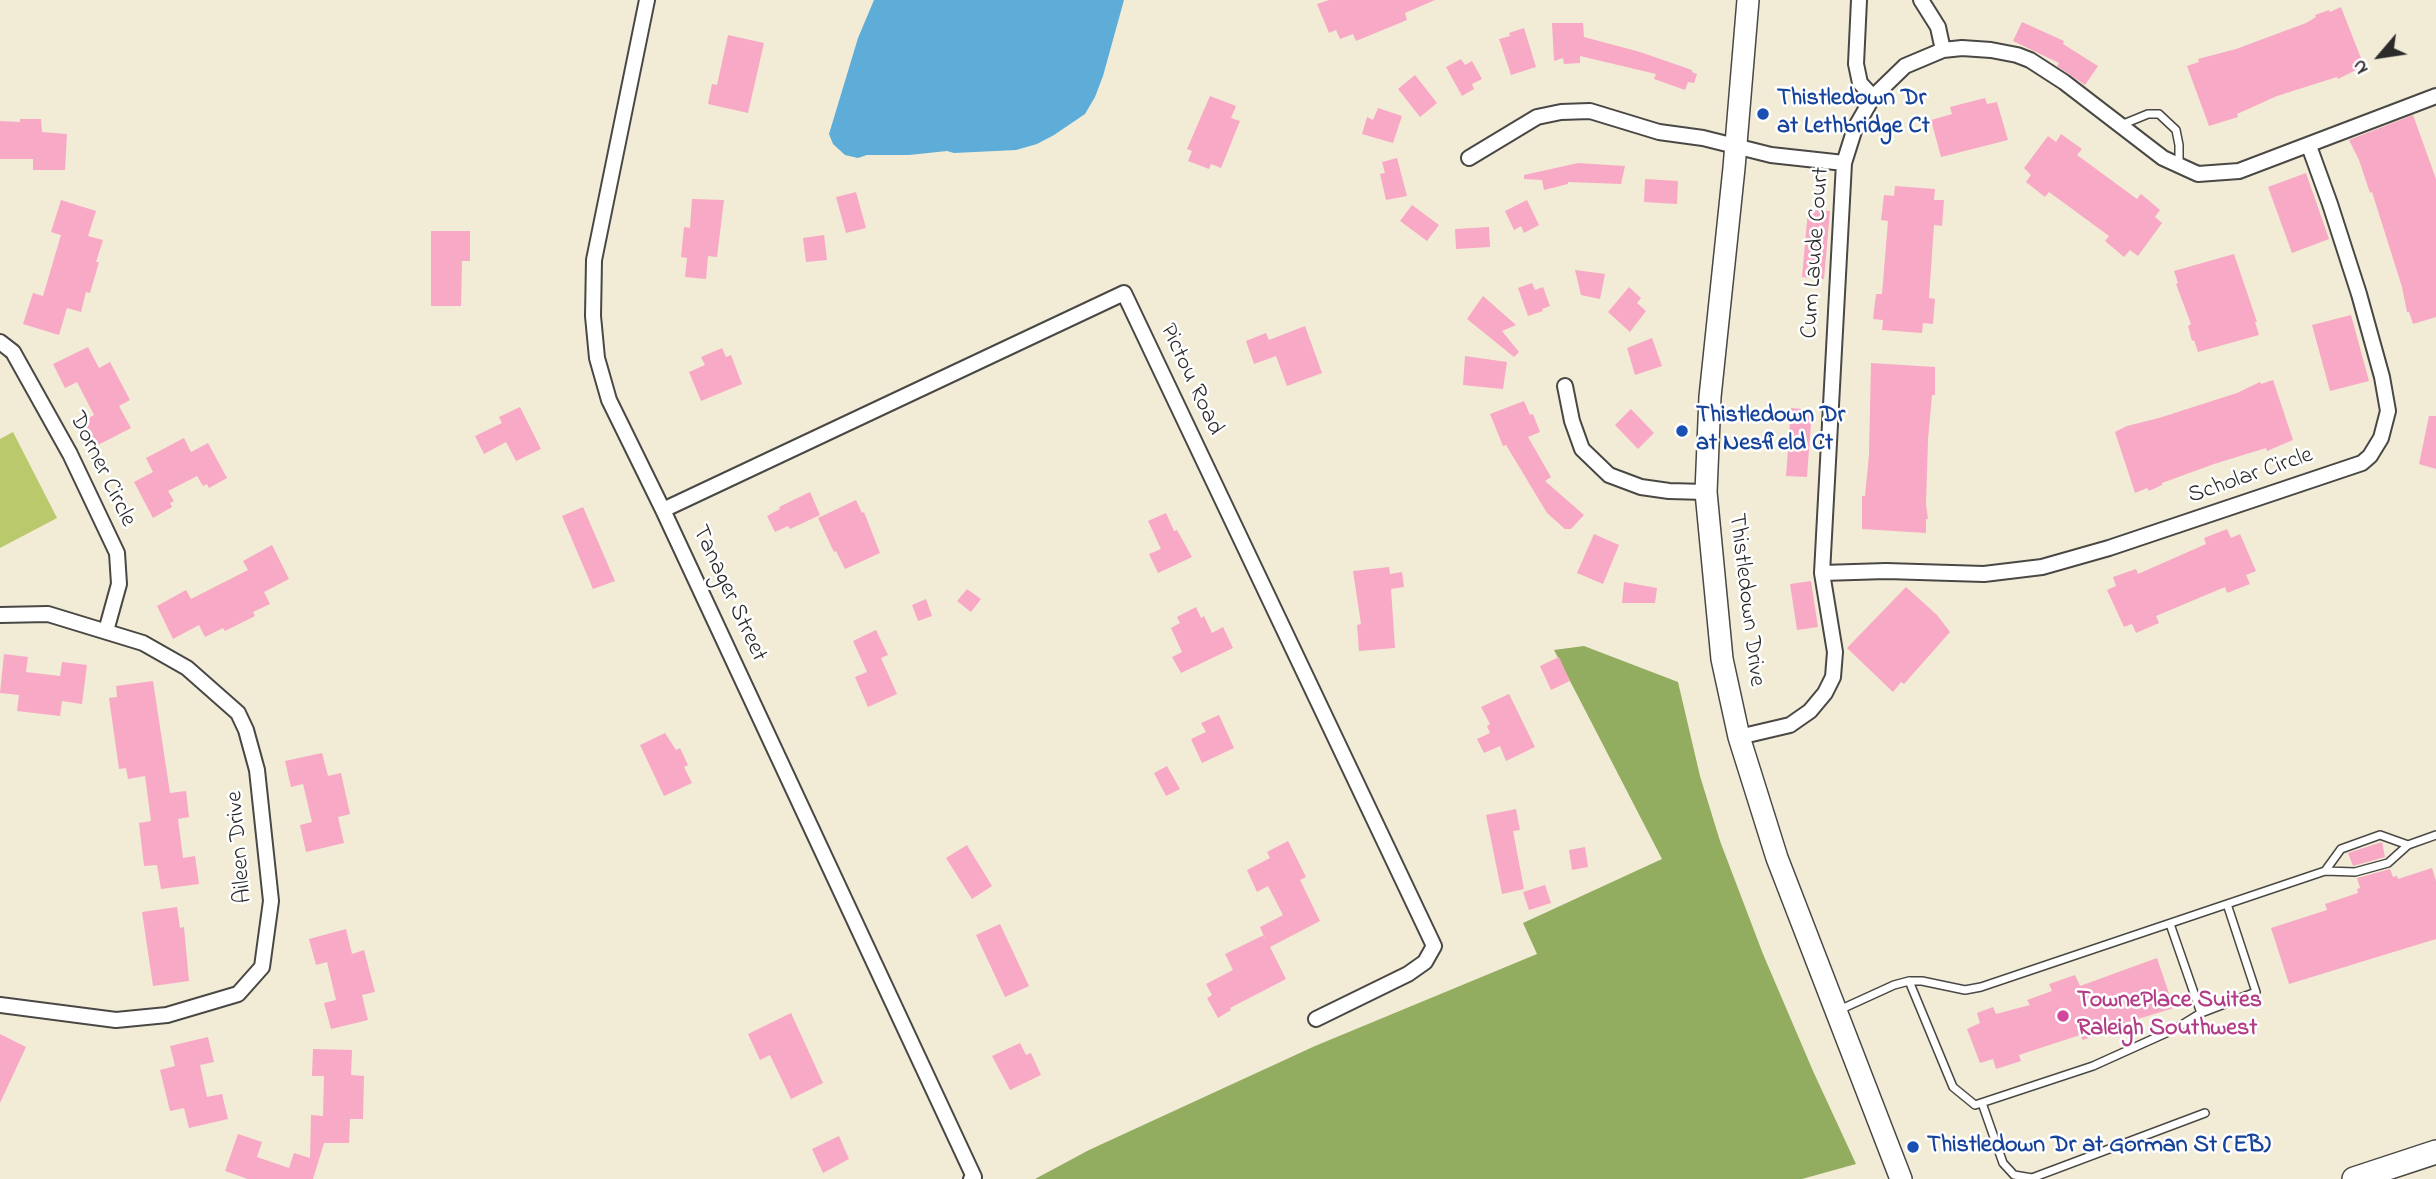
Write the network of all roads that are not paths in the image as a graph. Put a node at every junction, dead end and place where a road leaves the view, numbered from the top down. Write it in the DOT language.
graph roads {
  1 [pos="647,0"];
  2 [pos="1748,0"];
  3 [pos="1859,0"];
  4 [pos="1921,0"];
  5 [pos="1943,50"];
  6 [pos="2436,96"];
  7 [pos="1873,97"];
  8 [pos="2120,126"];
  9 [pos="1735,145"];
  10 [pos="2309,146"];
  11 [pos="1469,159"];
  12 [pos="1844,163"];
  13 [pos="2179,167"];
  14 [pos="0,341"];
  15 [pos="1565,386"];
  16 [pos="1706,492"];
  17 [pos="663,510"];
  18 [pos="1822,573"];
  19 [pos="0,615"];
  20 [pos="106,631"];
  21 [pos="1739,737"];
  22 [pos="2436,835"];
  23 [pos="2408,845"];
  24 [pos="2325,871"];
  25 [pos="2227,904"];
  26 [pos="2170,924"];
  27 [pos="1909,981"];
  28 [pos="0,1005"];
  29 [pos="1836,1012"];
  30 [pos="2201,1013"];
  31 [pos="1316,1019"];
  32 [pos="1982,1102"];
  33 [pos="2205,1113"];
  34 [pos="2436,1152"];
  35 [pos="972,1178"];
  36 [pos="1901,1179"];
  37 [pos="2354,1179"];
  1 -- 17 [label="street, Tanager Street"];
  2 -- 9 [label="main road, Thistledown Drive"];
  3 -- 7 [label="street"];
  4 -- 5 [label="street"];
  5 -- 7 [label="street, Cum Laude Court"];
  5 -- 8 [label="street, Cum Laude Court"];
  6 -- 10 [label="street, Cum Laude Court"];
  7 -- 12 [label="street, Cum Laude Court"];
  8 -- 13 [label="street, Cum Laude Court"];
  8 -- 13 [label="lane"];
  9 -- 11 [label="street"];
  9 -- 12 [label="street"];
  9 -- 16 [label="main road, Thistledown Drive"];
  10 -- 13 [label="street, Cum Laude Court"];
  10 -- 18 [label="street, Scholar Circle"];
  12 -- 18 [label="street, Cum Laude Court"];
  14 -- 20 [label="street, Dorner Circle"];
  15 -- 16 [label="street"];
  16 -- 21 [label="main road, Thistledown Drive"];
  17 -- 31 [label="street, Pictou Road"];
  17 -- 35 [label="street, Tanager Street"];
  18 -- 21 [label="street, Cum Laude Court"];
  19 -- 20 [label="street, Aileen Drive"];
  20 -- 28 [label="street, Aileen Drive"];
  21 -- 29 [label="main road, Thistledown Drive"];
  22 -- 23 [label="lane"];
  23 -- 24 [label="lane"];
  23 -- 24 [label="lane"];
  24 -- 25 [label="lane"];
  25 -- 26 [label="lane"];
  25 -- 30 [label="lane"];
  26 -- 27 [label="lane"];
  26 -- 30 [label="lane"];
  27 -- 29 [label="lane"];
  27 -- 32 [label="lane"];
  29 -- 36 [label="main road, Thistledown Drive"];
  30 -- 32 [label="lane"];
  32 -- 33 [label="lane"];
  34 -- 37 [label="main road"];
}
